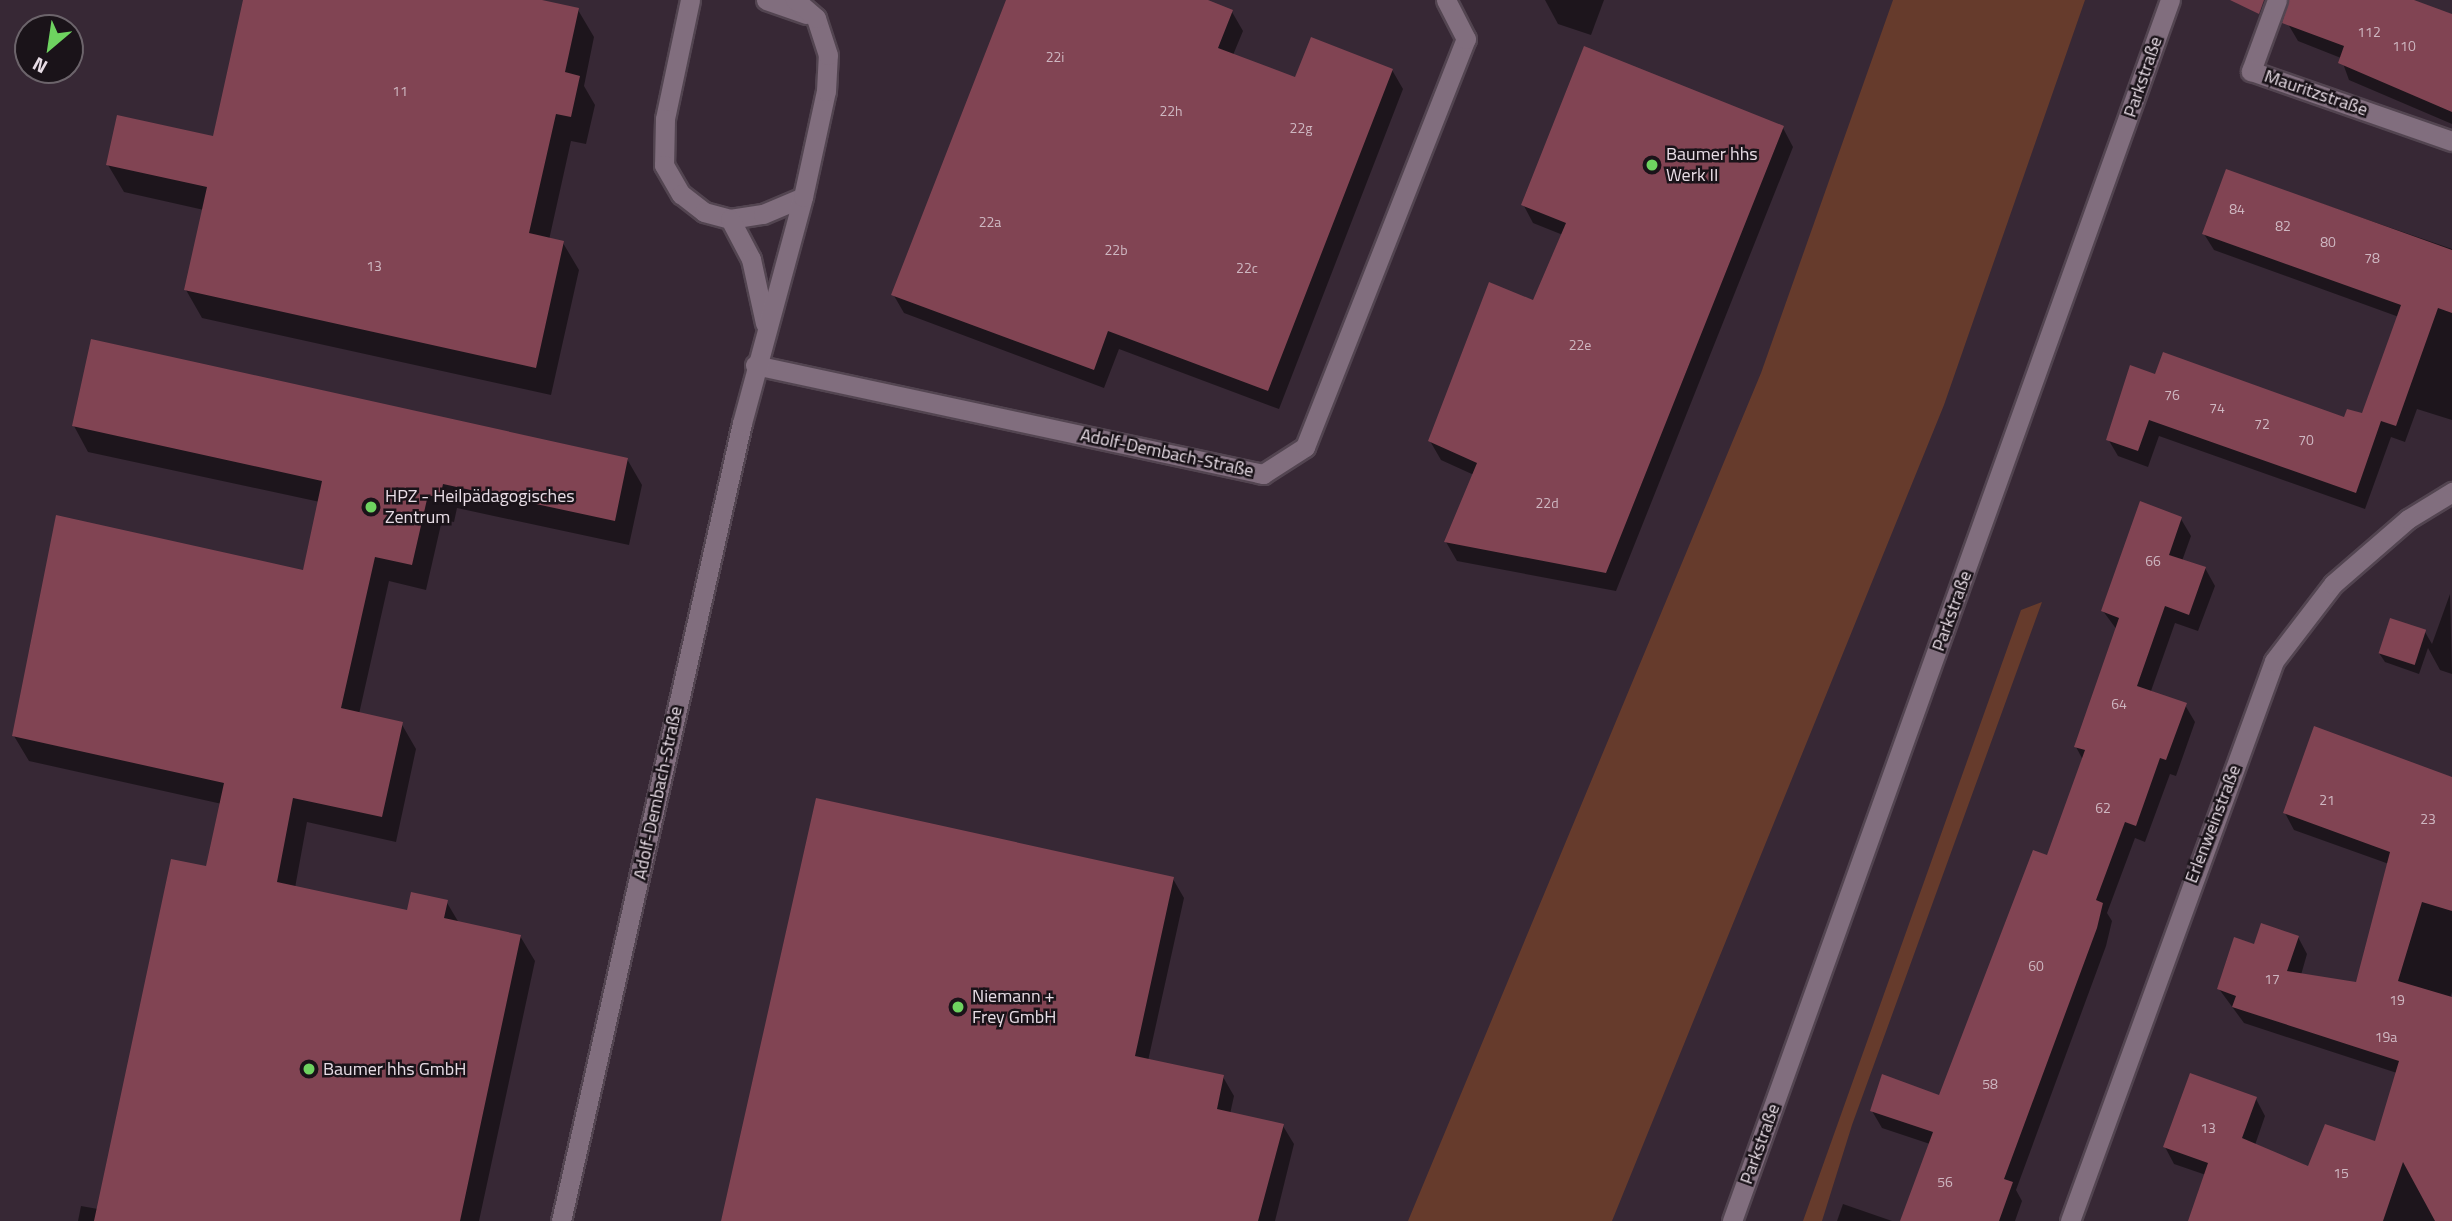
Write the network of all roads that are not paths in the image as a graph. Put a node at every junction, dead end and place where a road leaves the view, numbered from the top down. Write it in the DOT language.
graph roads {
  1 [pos="709,0"];
  2 [pos="765,0"];
  3 [pos="794,0"];
  4 [pos="1446,0"];
  5 [pos="2170,0"];
  6 [pos="2277,0"];
  7 [pos="689,8"];
  8 [pos="816,18"];
  9 [pos="2452,141"];
  10 [pos="803,197"];
  11 [pos="730,219"];
  12 [pos="765,324"];
  13 [pos="755,365"];
  14 [pos="2452,492"];
  15 [pos="561,1221"];
  16 [pos="1732,1221"];
  17 [pos="2070,1221"];
  1 -- 7 [label="street"];
  2 -- 8 [label="street"];
  3 -- 8 [label="street"];
  4 -- 13 [label="street, Adolf-Dembach-Straße"];
  5 -- 16 [label="street, Parkstraße"];
  6 -- 9 [label="street, Mauritzstraße"];
  7 -- 11 [label="street"];
  8 -- 10 [label="street, Adolf-Dembach-Straße"];
  10 -- 11 [label="street"];
  10 -- 12 [label="street, Adolf-Dembach-Straße"];
  11 -- 12 [label="street, Adolf-Dembach-Straße"];
  12 -- 13 [label="street, Adolf-Dembach-Straße"];
  13 -- 15 [label="street, Adolf-Dembach-Straße"];
  14 -- 17 [label="street, Erlenweinstraße"];
}
